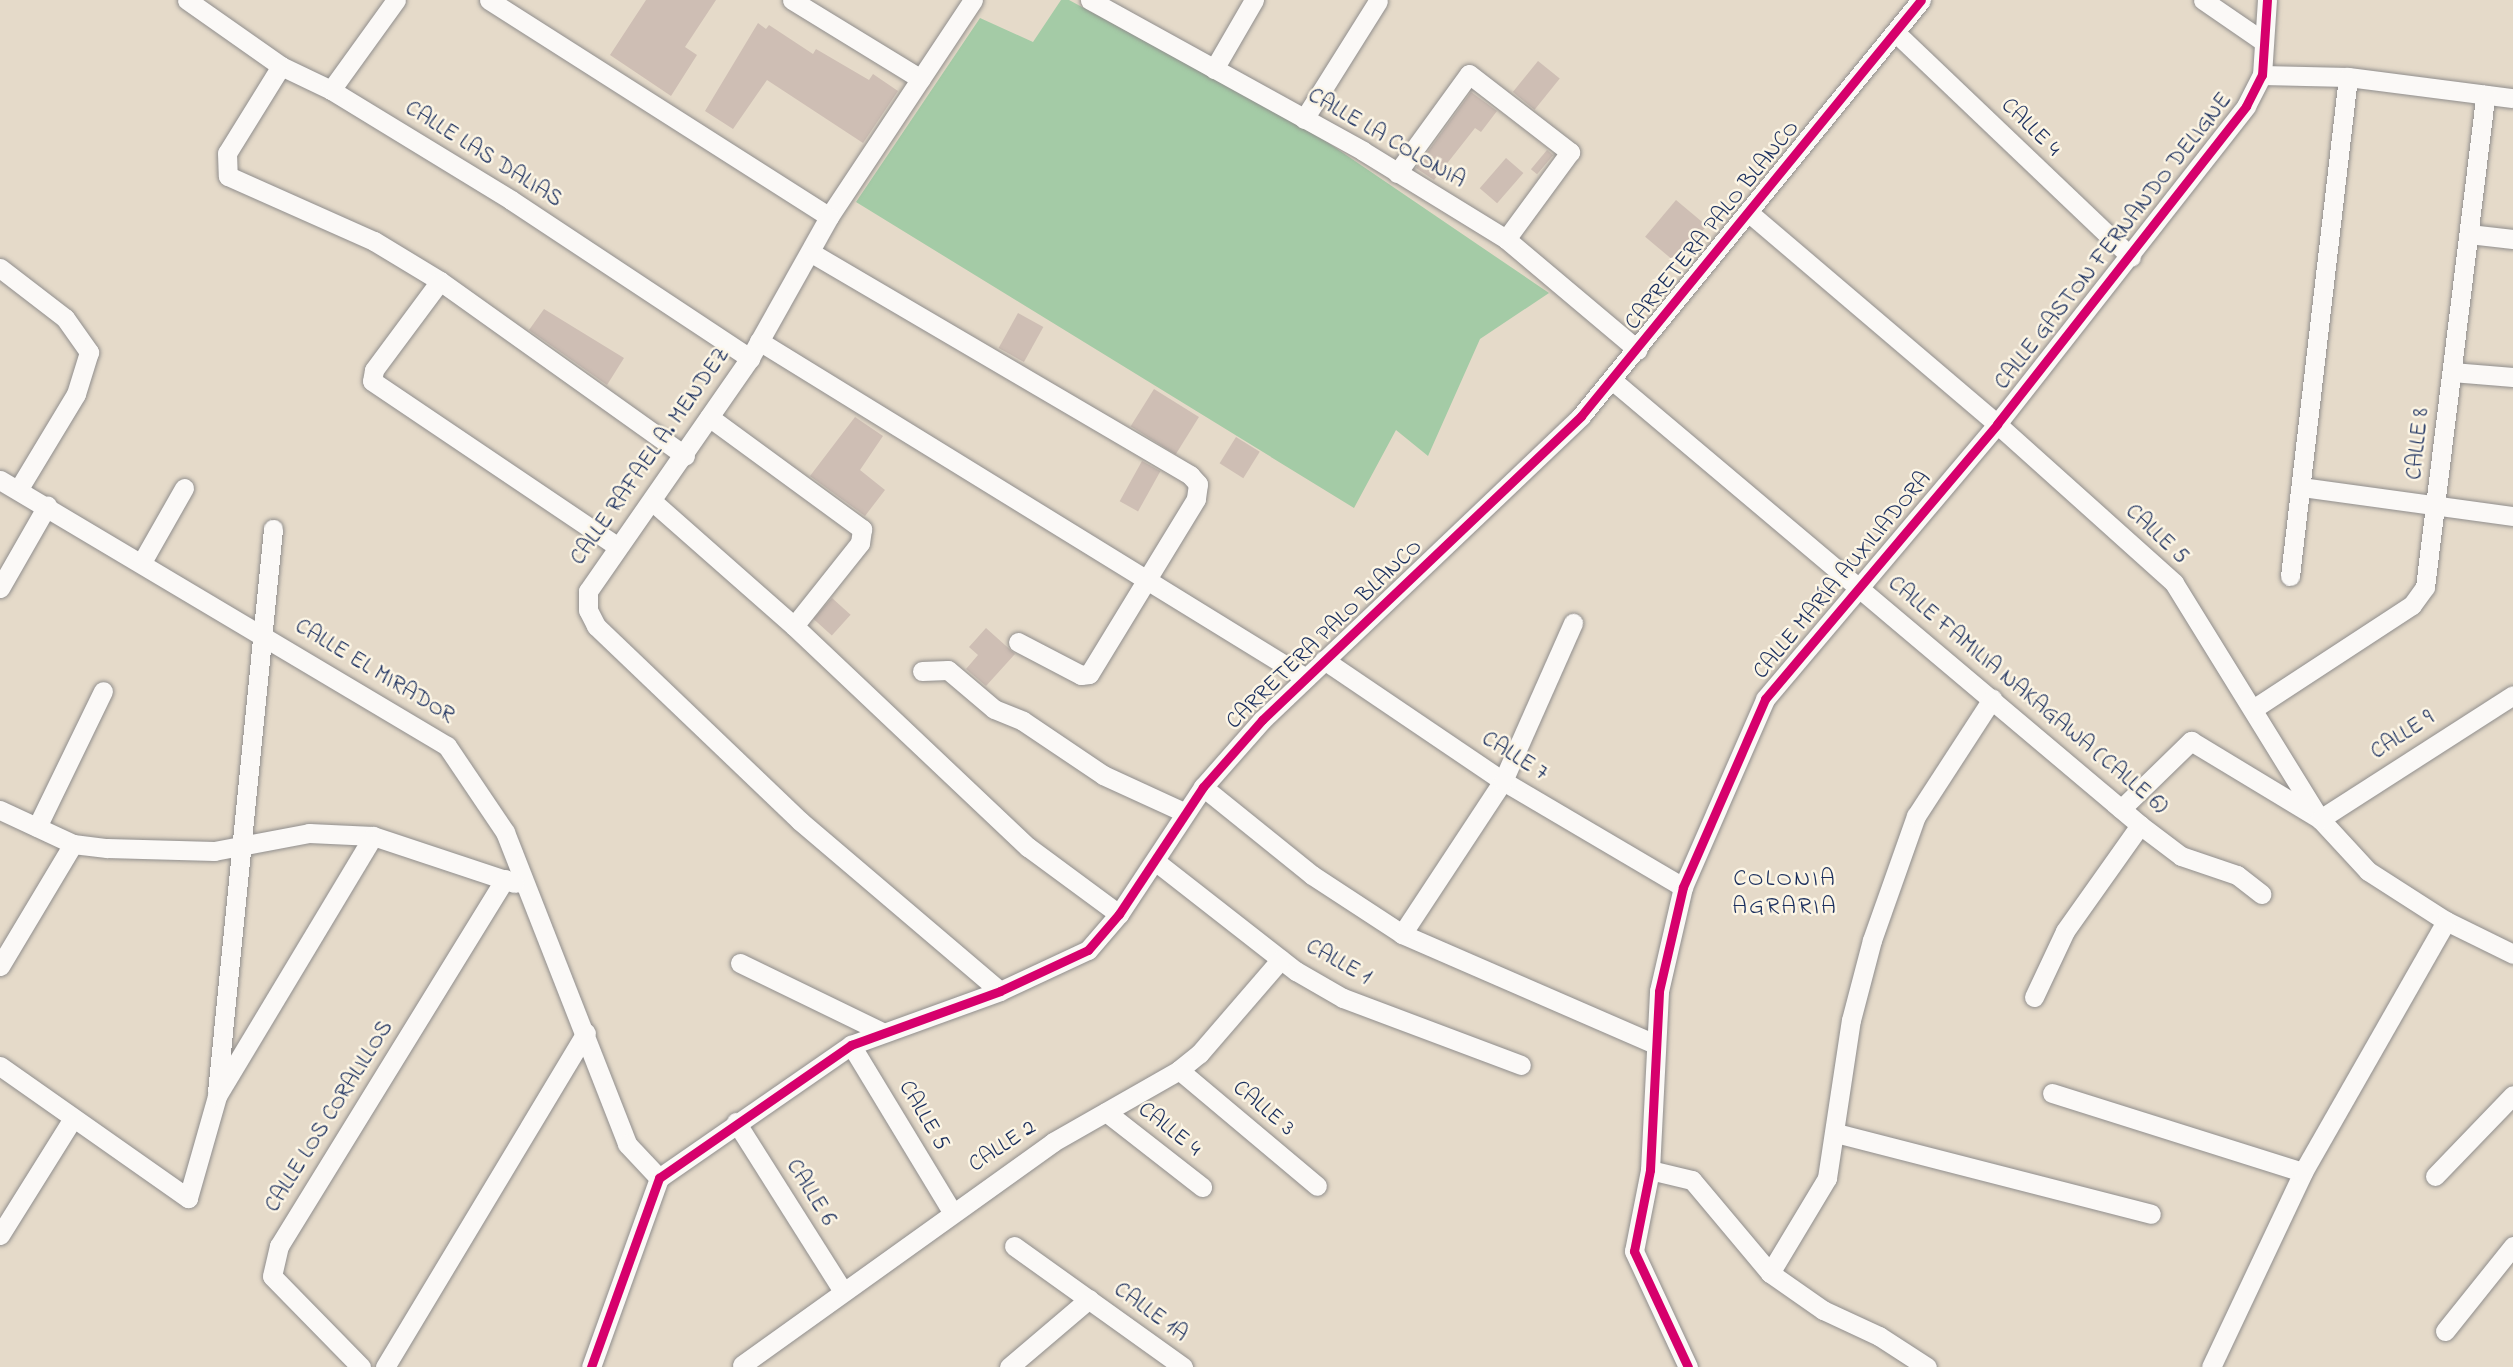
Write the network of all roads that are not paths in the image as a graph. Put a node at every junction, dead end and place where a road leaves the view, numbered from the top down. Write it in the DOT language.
graph roads {
  1 [pos="187,0"];
  2 [pos="396,0"];
  3 [pos="489,0"];
  4 [pos="792,0"];
  5 [pos="973,0"];
  6 [pos="1090,0"];
  7 [pos="1254,0"];
  8 [pos="1921,0"];
  9 [pos="2203,0"];
  10 [pos="2267,0"];
  11 [pos="1378,1"];
  12 [pos="1124,8"];
  13 [pos="1896,34"];
  14 [pos="2264,43"];
  15 [pos="281,66"];
  16 [pos="1214,69"];
  17 [pos="2262,75"];
  18 [pos="2348,77"];
  19 [pos="921,79"];
  20 [pos="331,90"];
  21 [pos="2485,95"];
  22 [pos="2513,98"];
  23 [pos="1304,119"];
  24 [pos="1397,173"];
  25 [pos="1748,212"];
  26 [pos="829,217"];
  27 [pos="2469,234"];
  28 [pos="1507,239"];
  29 [pos="2513,239"];
  30 [pos="810,252"];
  31 [pos="2131,257"];
  32 [pos="0,268"];
  33 [pos="440,281"];
  34 [pos="755,350"];
  35 [pos="1638,350"];
  36 [pos="2452,372"];
  37 [pos="2513,377"];
  38 [pos="1612,380"];
  39 [pos="709,417"];
  40 [pos="1997,424"];
  41 [pos="685,456"];
  42 [pos="0,480"];
  43 [pos="2301,487"];
  44 [pos="184,488"];
  45 [pos="18,490"];
  46 [pos="652,501"];
  47 [pos="47,506"];
  48 [pos="2437,508"];
  49 [pos="2513,516"];
  50 [pos="273,529"];
  51 [pos="617,546"];
  52 [pos="142,562"];
  53 [pos="2290,576"];
  54 [pos="1146,583"];
  55 [pos="1859,588"];
  56 [pos="0,589"];
  57 [pos="1573,624"];
  58 [pos="794,626"];
  59 [pos="261,632"];
  60 [pos="1018,642"];
  61 [pos="1324,660"];
  62 [pos="922,671"];
  63 [pos="1306,678"];
  64 [pos="103,691"];
  65 [pos="2513,695"];
  66 [pos="1992,699"];
  67 [pos="2253,709"];
  68 [pos="1503,781"];
  69 [pos="1203,787"];
  70 [pos="2121,809"];
  71 [pos="0,810"];
  72 [pos="1184,812"];
  73 [pos="2320,818"];
  74 [pos="2140,825"];
  75 [pos="37,827"];
  76 [pos="373,836"];
  77 [pos="73,844"];
  78 [pos="241,846"];
  79 [pos="1155,861"];
  80 [pos="505,879"];
  81 [pos="1683,887"];
  82 [pos="528,889"];
  83 [pos="2262,894"];
  84 [pos="1119,914"];
  85 [pos="2446,921"];
  86 [pos="1402,934"];
  87 [pos="2513,954"];
  88 [pos="1281,959"];
  89 [pos="740,963"];
  90 [pos="0,966"];
  91 [pos="1000,991"];
  92 [pos="2034,997"];
  93 [pos="882,1032"];
  94 [pos="586,1033"];
  95 [pos="1653,1044"];
  96 [pos="851,1045"];
  97 [pos="1521,1065"];
  98 [pos="0,1066"];
  99 [pos="1179,1070"];
  100 [pos="2052,1093"];
  101 [pos="2513,1095"];
  102 [pos="217,1096"];
  103 [pos="1106,1112"];
  104 [pos="73,1118"];
  105 [pos="736,1122"];
  106 [pos="1836,1133"];
  107 [pos="1650,1170"];
  108 [pos="2303,1172"];
  109 [pos="2435,1176"];
  110 [pos="659,1178"];
  111 [pos="1317,1186"];
  112 [pos="1202,1187"];
  113 [pos="952,1212"];
  114 [pos="2151,1214"];
  115 [pos="0,1235"];
  116 [pos="1014,1246"];
  117 [pos="2513,1246"];
  118 [pos="1770,1273"];
  119 [pos="843,1291"];
  120 [pos="1089,1299"];
  121 [pos="2445,1331"];
  122 [pos="742,1365"];
  123 [pos="361,1367"];
  124 [pos="385,1367"];
  125 [pos="591,1367"];
  126 [pos="1009,1367"];
  127 [pos="1183,1367"];
  128 [pos="1688,1367"];
  129 [pos="1927,1367"];
  130 [pos="2211,1367"];
  1 -- 15 [label="street, CALLE LAS DALIAS"];
  2 -- 20 [label="street"];
  3 -- 26 [label="street"];
  4 -- 19 [label="street"];
  5 -- 19 [label="street, CALLE RAFAEL A. MENDEZ"];
  6 -- 12 [label="street, CALLE LA COLONIA"];
  7 -- 16 [label="street"];
  8 -- 13 [label="street, CARRETERA PALO BLANCO"];
  9 -- 14 [label="street"];
  10 -- 14 [label="street, CALLE GASTON FERNANDO DELIGNE"];
  11 -- 23 [label="street"];
  12 -- 16 [label="street, CALLE LA COLONIA"];
  13 -- 25 [label="street, CARRETERA PALO BLANCO"];
  13 -- 31 [label="street, CALLE 4"];
  14 -- 17 [label="street, CALLE GASTON FERNANDO DELIGNE"];
  15 -- 20 [label="street, CALLE LAS DALIAS"];
  15 -- 33 [label="street"];
  16 -- 23 [label="street, CALLE LA COLONIA"];
  17 -- 18 [label="street"];
  17 -- 31 [label="street, CALLE GASTON FERNANDO DELIGNE"];
  18 -- 21 [label="street"];
  18 -- 43 [label="street"];
  19 -- 26 [label="street, CALLE RAFAEL A. MENDEZ"];
  20 -- 34 [label="street, CALLE LAS DALIAS"];
  21 -- 22 [label="street"];
  21 -- 27 [label="street, CALLE 8"];
  23 -- 24 [label="street, CALLE LA COLONIA"];
  24 -- 28 [label="street, CALLE LA COLONIA"];
  24 -- 28 [label="street"];
  25 -- 35 [label="street, CARRETERA PALO BLANCO"];
  25 -- 40 [label="street, CALLE 5"];
  26 -- 30 [label="street, CALLE RAFAEL A. MENDEZ"];
  27 -- 29 [label="street"];
  27 -- 36 [label="street, CALLE 8"];
  28 -- 35 [label="street, CALLE LA COLONIA"];
  30 -- 34 [label="street, CALLE RAFAEL A. MENDEZ"];
  30 -- 54 [label="street"];
  31 -- 40 [label="street, CALLE GASTON FERNANDO DELIGNE"];
  32 -- 45 [label="street"];
  33 -- 41 [label="street"];
  33 -- 51 [label="street"];
  34 -- 39 [label="street, CALLE RAFAEL A. MENDEZ"];
  34 -- 54 [label="street, CALLE LAS DALIAS"];
  35 -- 38 [label="street, CARRETERA PALO BLANCO"];
  36 -- 37 [label="street"];
  36 -- 48 [label="street, CALLE 8"];
  38 -- 55 [label="street, CALLE FAMILIA NAKAGAWA (CALLE 6)"];
  38 -- 61 [label="street, CARRETERA PALO BLANCO"];
  39 -- 41 [label="street, CALLE RAFAEL A. MENDEZ"];
  39 -- 58 [label="street"];
  40 -- 55 [label="street, CALLE MARÍA AUXILIADORA"];
  40 -- 67 [label="street, CALLE 5"];
  41 -- 46 [label="street, CALLE RAFAEL A. MENDEZ"];
  42 -- 45 [label="street, CALLE EL MIRADOR"];
  43 -- 48 [label="street"];
  43 -- 53 [label="street"];
  44 -- 52 [label="street"];
  45 -- 47 [label="street, CALLE EL MIRADOR"];
  46 -- 51 [label="street, CALLE RAFAEL A. MENDEZ"];
  46 -- 58 [label="street"];
  47 -- 52 [label="street, CALLE EL MIRADOR"];
  47 -- 56 [label="street"];
  48 -- 49 [label="street"];
  48 -- 67 [label="street, CALLE 8"];
  50 -- 59 [label="street"];
  51 -- 91 [label="street, CALLE RAFAEL A. MENDEZ"];
  52 -- 59 [label="street, CALLE EL MIRADOR"];
  54 -- 60 [label="street"];
  54 -- 63 [label="street, CALLE LAS DALIAS"];
  55 -- 66 [label="street, CALLE FAMILIA NAKAGAWA (CALLE 6)"];
  55 -- 81 [label="street, CALLE MARÍA AUXILIADORA"];
  57 -- 68 [label="street"];
  58 -- 84 [label="street"];
  59 -- 78 [label="street"];
  59 -- 82 [label="street, CALLE EL MIRADOR"];
  61 -- 63 [label="street, CARRETERA PALO BLANCO"];
  61 -- 68 [label="street, CALLE 7"];
  62 -- 72 [label="street"];
  63 -- 69 [label="street, CARRETERA PALO BLANCO"];
  64 -- 75 [label="street"];
  65 -- 73 [label="street, CALLE 9"];
  66 -- 70 [label="street, CALLE FAMILIA NAKAGAWA (CALLE 6)"];
  66 -- 106 [label="street"];
  67 -- 73 [label="street, CALLE 5"];
  68 -- 81 [label="street, CALLE 7"];
  68 -- 86 [label="street"];
  69 -- 72 [label="street, CARRETERA PALO BLANCO"];
  69 -- 86 [label="street"];
  70 -- 73 [label="street"];
  70 -- 74 [label="street, CALLE FAMILIA NAKAGAWA (CALLE 6)"];
  71 -- 75 [label="street"];
  72 -- 79 [label="street, CARRETERA PALO BLANCO"];
  73 -- 85 [label="street, CALLE 5"];
  74 -- 83 [label="street, CALLE FAMILIA NAKAGAWA (CALLE 6)"];
  74 -- 92 [label="street"];
  75 -- 77 [label="street"];
  76 -- 78 [label="street"];
  76 -- 80 [label="street"];
  76 -- 102 [label="street"];
  77 -- 78 [label="street"];
  77 -- 90 [label="street"];
  78 -- 102 [label="street"];
  79 -- 84 [label="street, CARRETERA PALO BLANCO"];
  79 -- 88 [label="street, CALLE 1"];
  80 -- 82 [label="street"];
  80 -- 123 [label="street, CALLE LOS CORALILLOS"];
  81 -- 95 [label="street, CALLE MARÍA AUXILIADORA"];
  82 -- 94 [label="street, CALLE EL MIRADOR"];
  84 -- 91 [label="street, CARRETERA PALO BLANCO"];
  85 -- 87 [label="street, CALLE 5"];
  85 -- 108 [label="street"];
  86 -- 95 [label="street"];
  88 -- 97 [label="street, CALLE 1"];
  88 -- 99 [label="street, CALLE 2"];
  89 -- 93 [label="street"];
  91 -- 93 [label="street, CARRETERA PALO BLANCO"];
  93 -- 96 [label="street, CARRETERA PALO BLANCO"];
  94 -- 110 [label="street, CALLE EL MIRADOR"];
  94 -- 124 [label="street"];
  95 -- 107 [label="street, CALLE MARÍA AUXILIADORA"];
  96 -- 105 [label="street, CARRETERA PALO BLANCO"];
  96 -- 113 [label="street, CALLE 5"];
  98 -- 104 [label="street"];
  99 -- 103 [label="street, CALLE 2"];
  99 -- 111 [label="street, CALLE 3"];
  100 -- 108 [label="street"];
  101 -- 109 [label="street"];
  102 -- 104 [label="street"];
  103 -- 112 [label="street, CALLE 4"];
  103 -- 113 [label="street, CALLE 2"];
  104 -- 115 [label="street"];
  105 -- 110 [label="street, CARRETERA PALO BLANCO"];
  105 -- 119 [label="street, CALLE 6"];
  106 -- 114 [label="street"];
  106 -- 118 [label="street"];
  107 -- 118 [label="street"];
  107 -- 128 [label="street, CALLE MARÍA AUXILIADORA"];
  108 -- 130 [label="street"];
  110 -- 125 [label="street"];
  113 -- 119 [label="street, CALLE 2"];
  116 -- 120 [label="street, CALLE 1A"];
  117 -- 121 [label="street"];
  118 -- 129 [label="street"];
  119 -- 122 [label="street, CALLE 2"];
  120 -- 126 [label="street, CALLE 1A"];
  120 -- 127 [label="street, CALLE 1A"];
}
